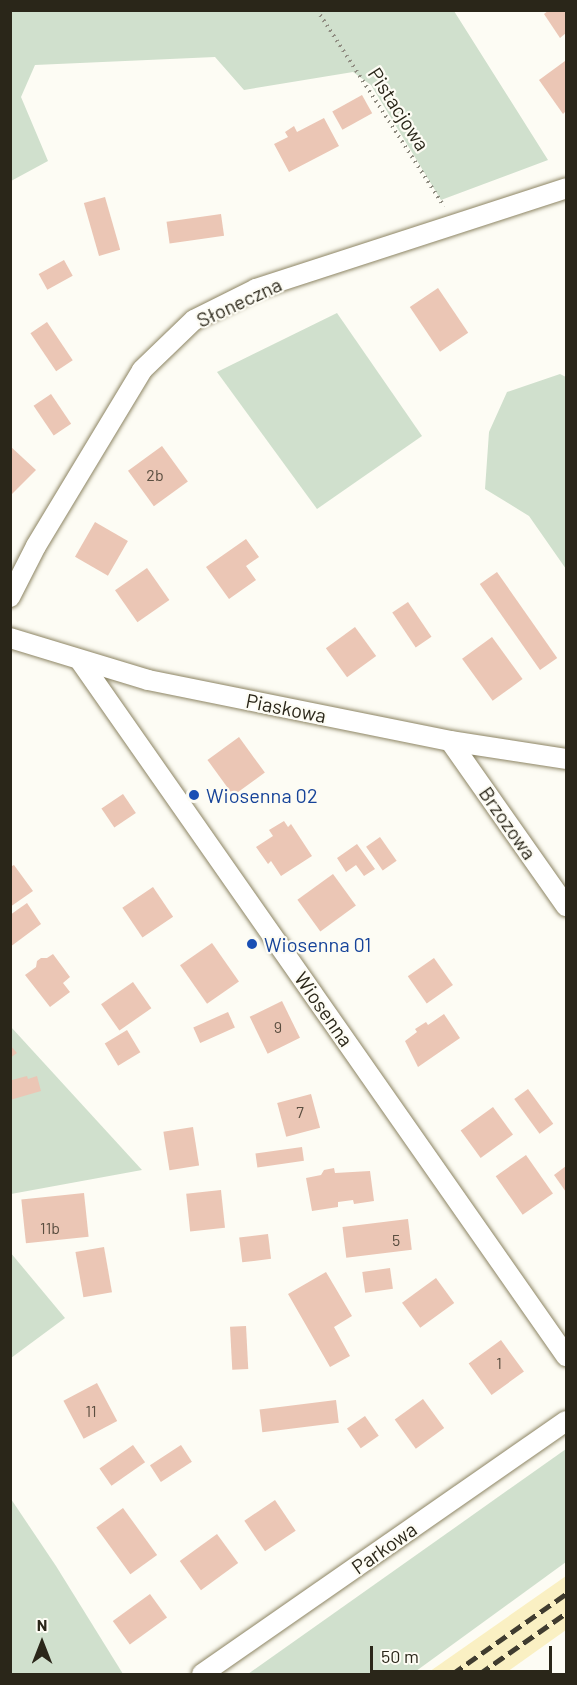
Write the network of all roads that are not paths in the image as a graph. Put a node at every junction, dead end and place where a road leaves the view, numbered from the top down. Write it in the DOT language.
graph roads {
  1 [pos="567,188"];
  2 [pos="10,597"];
  3 [pos="10,638"];
  4 [pos="81,662"];
  5 [pos="450,741"];
  6 [pos="567,759"];
  7 [pos="567,906"];
  8 [pos="567,1356"];
  9 [pos="567,1421"];
  10 [pos="202,1674"];
  1 -- 2 [label="street, Słoneczna"];
  3 -- 4 [label="street, Piaskowa"];
  4 -- 5 [label="street, Piaskowa"];
  4 -- 8 [label="street, Wiosenna"];
  5 -- 6 [label="street, Piaskowa"];
  5 -- 7 [label="street, Brzozowa"];
  9 -- 10 [label="street, Parkowa"];
}
